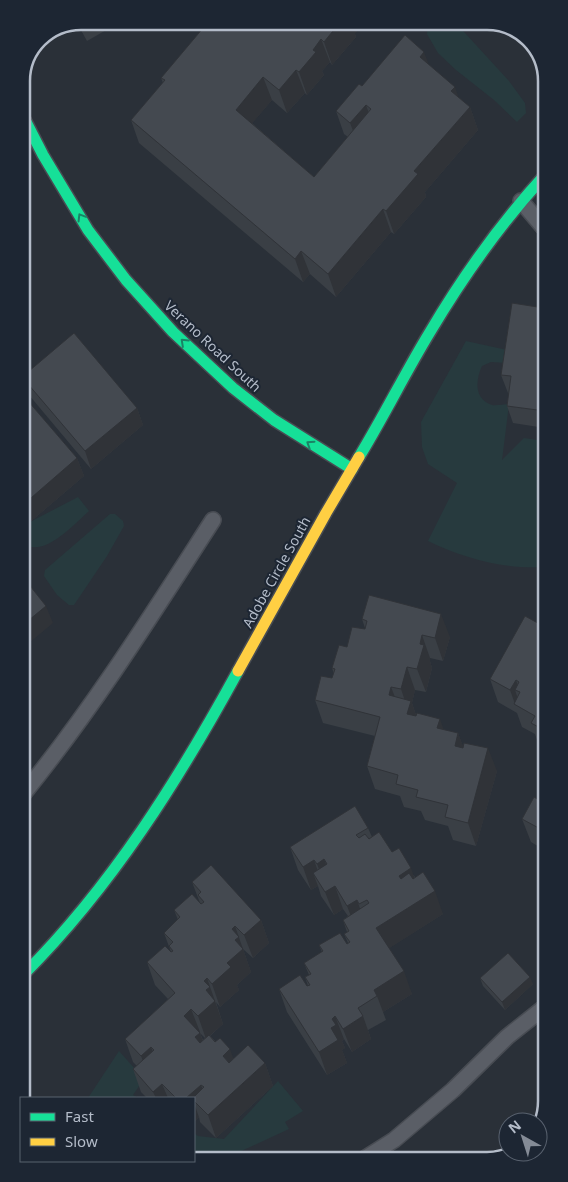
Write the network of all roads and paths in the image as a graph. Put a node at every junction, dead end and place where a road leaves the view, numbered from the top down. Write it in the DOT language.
graph roads {
  1 [pos="30,128"];
  2 [pos="538,183"];
  3 [pos="521,201"];
  4 [pos="538,221"];
  5 [pos="352,469"];
  6 [pos="213,520"];
  7 [pos="30,785"];
  8 [pos="30,968"];
  9 [pos="538,1013"];
  10 [pos="373,1152"];
  5 -- 1 [label="street, Verano Road South, one-way"];
  2 -- 3 [label="street, Adobe Circle South"];
  3 -- 4 [label="lane"];
  3 -- 5 [label="street, Adobe Circle South"];
  5 -- 8 [label="street, Adobe Circle South"];
  6 -- 7 [label="lane"];
  9 -- 10 [label="lane"];
}
